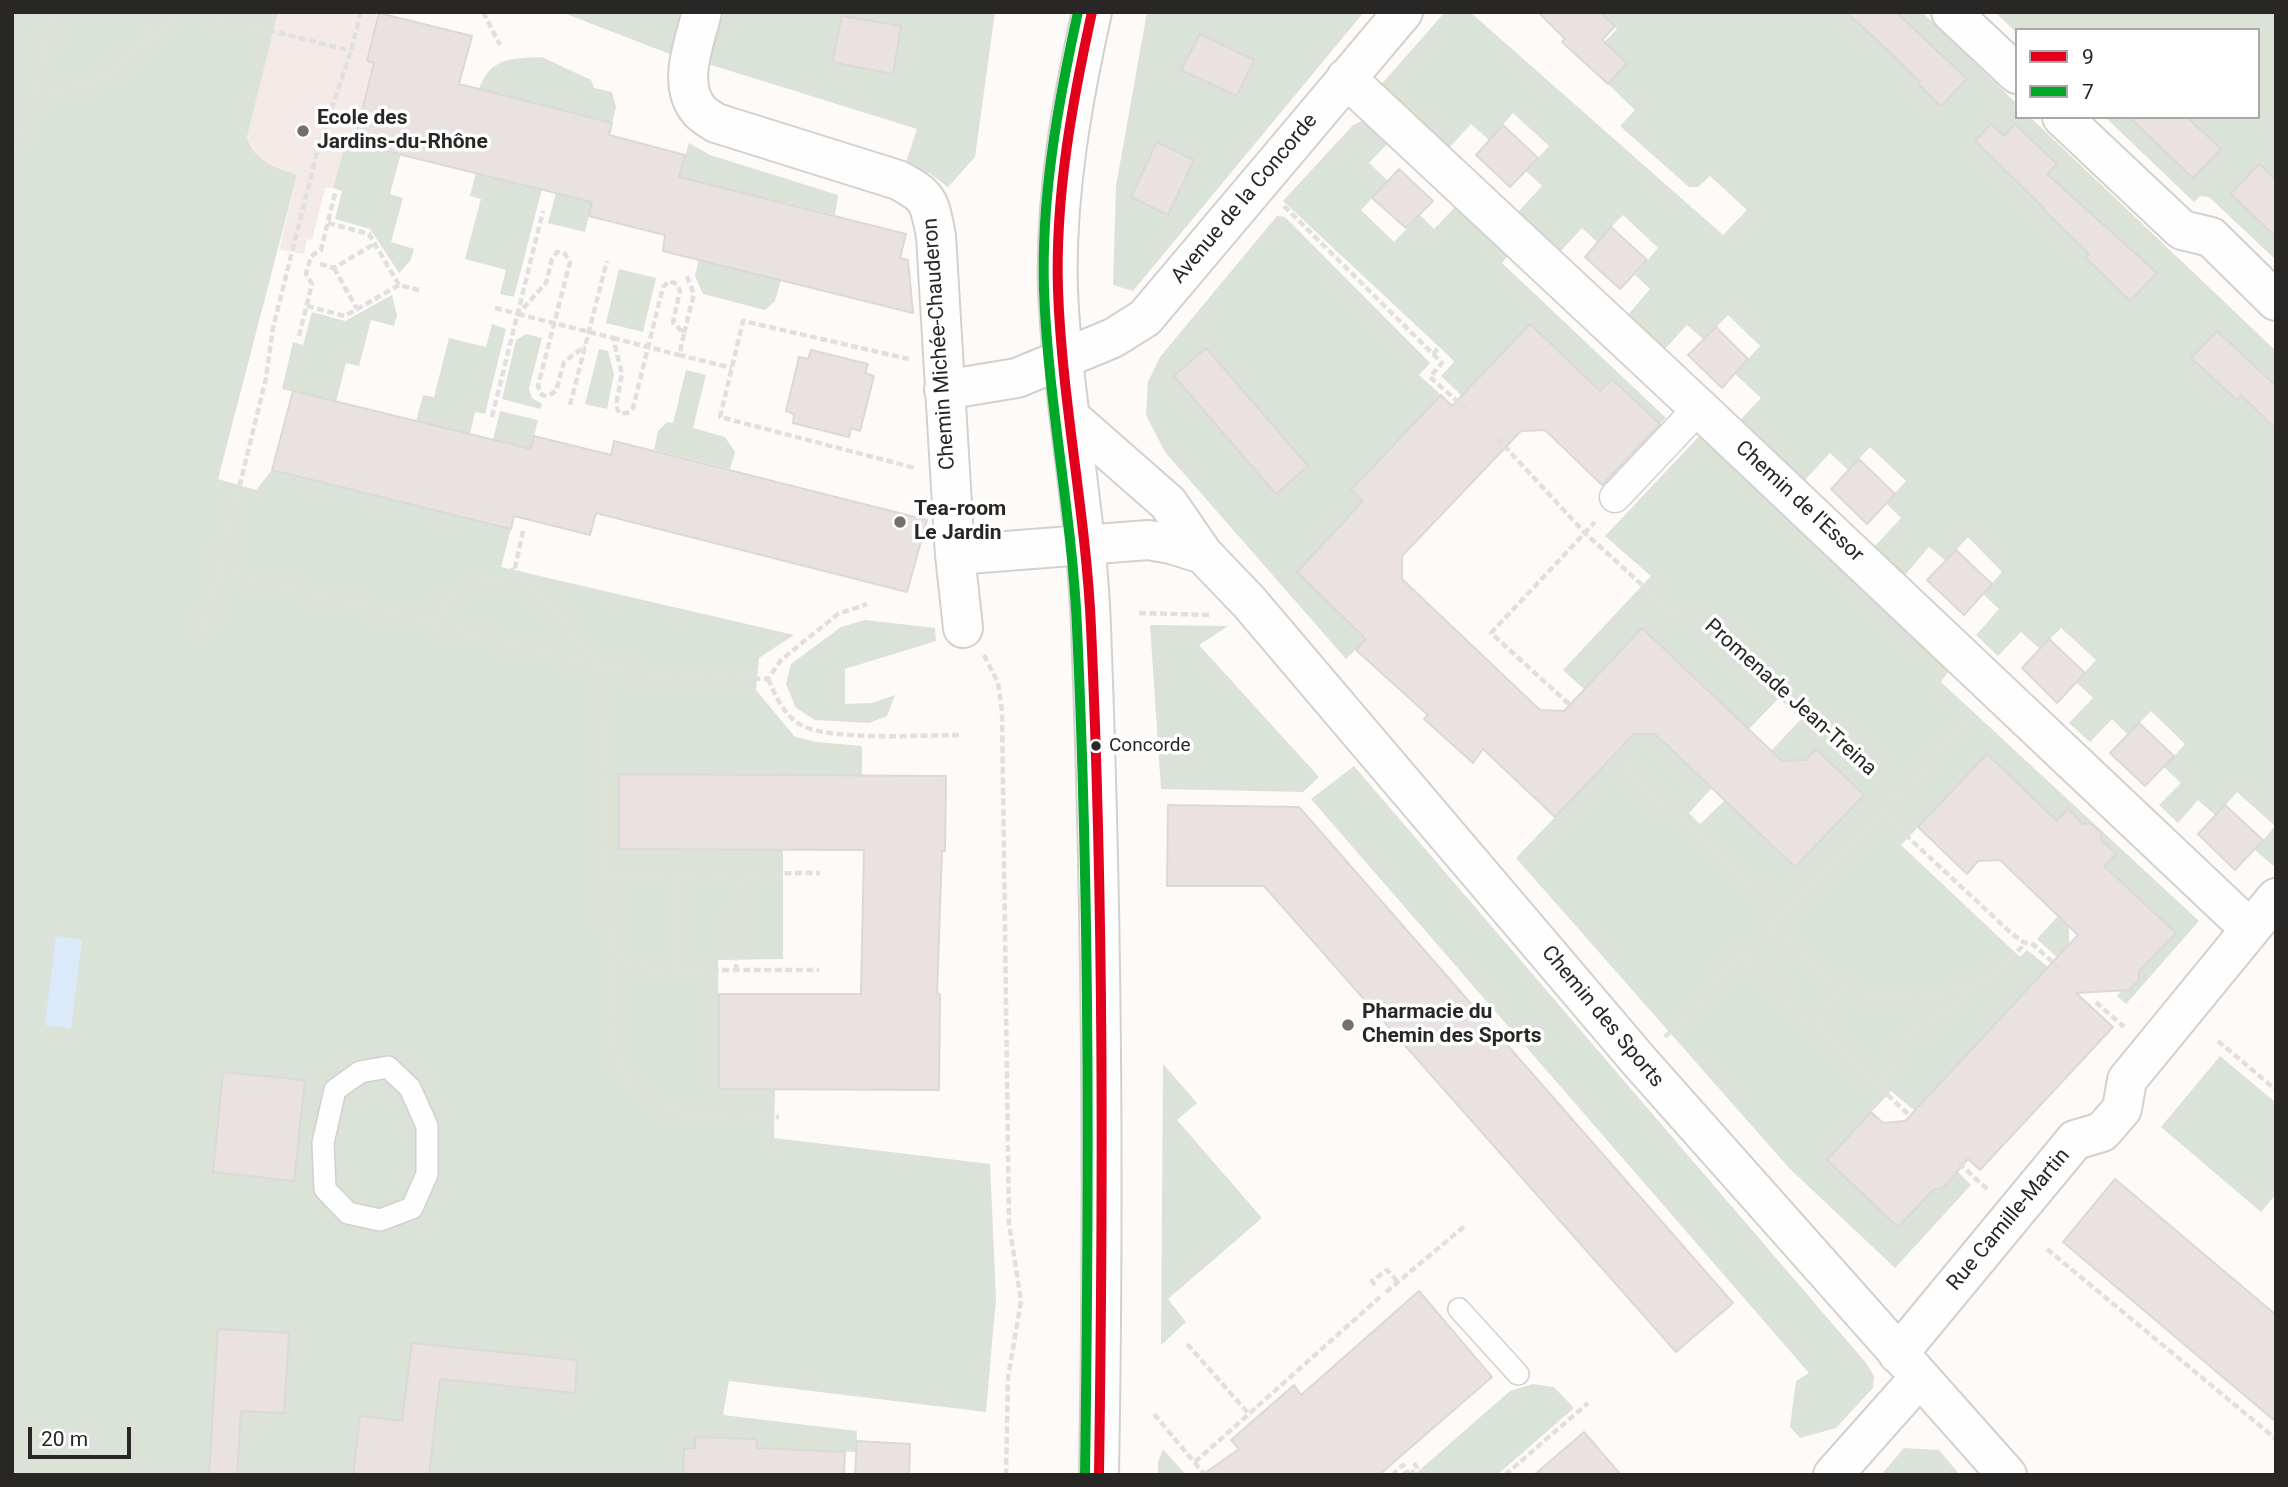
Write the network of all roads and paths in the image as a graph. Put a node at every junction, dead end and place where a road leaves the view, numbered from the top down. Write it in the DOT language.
graph roads {
  1 [pos="53,12"];
  2 [pos="153,12"];
  3 [pos="184,12"];
  4 [pos="209,12"];
  5 [pos="361,12"];
  6 [pos="482,12"];
  7 [pos="702,12"];
  8 [pos="1093,12"];
  9 [pos="1403,12"];
  10 [pos="1951,12"];
  11 [pos="146,42"];
  12 [pos="500,45"];
  13 [pos="351,51"];
  14 [pos="2015,72"];
  15 [pos="1346,78"];
  16 [pos="36,93"];
  17 [pos="2064,119"];
  18 [pos="12,155"];
  19 [pos="335,193"];
  20 [pos="1279,201"];
  21 [pos="543,211"];
  22 [pos="328,223"];
  23 [pos="374,244"];
  24 [pos="607,261"];
  25 [pos="320,264"];
  26 [pos="334,268"];
  27 [pos="686,274"];
  28 [pos="399,285"];
  29 [pos="419,290"];
  30 [pos="2276,301"];
  31 [pos="307,306"];
  32 [pos="495,308"];
  33 [pos="357,309"];
  34 [pos="517,314"];
  35 [pos="554,323"];
  36 [pos="589,332"];
  37 [pos="684,334"];
  38 [pos="299,336"];
  39 [pos="612,338"];
  40 [pos="585,346"];
  41 [pos="648,347"];
  42 [pos="1440,347"];
  43 [pos="1433,354"];
  44 [pos="679,355"];
  45 [pos="1065,356"];
  46 [pos="732,368"];
  47 [pos="944,376"];
  48 [pos="570,405"];
  49 [pos="1699,408"];
  50 [pos="1466,409"];
  51 [pos="492,417"];
  52 [pos="1070,417"];
  53 [pos="1497,438"];
  54 [pos="919,469"];
  55 [pos="1615,497"];
  56 [pos="523,531"];
  57 [pos="1586,533"];
  58 [pos="1084,544"];
  59 [pos="1203,554"];
  60 [pos="955,555"];
  61 [pos="515,568"];
  62 [pos="219,570"];
  63 [pos="867,604"];
  64 [pos="1139,613"];
  65 [pos="1219,615"];
  66 [pos="433,624"];
  67 [pos="963,628"];
  68 [pos="202,633"];
  69 [pos="599,666"];
  70 [pos="768,678"];
  71 [pos="1996,688"];
  72 [pos="1569,704"];
  73 [pos="960,735"];
  74 [pos="1618,750"];
  75 [pos="1896,796"];
  76 [pos="1882,813"];
  77 [pos="820,873"];
  78 [pos="606,874"];
  79 [pos="674,874"];
  80 [pos="737,874"];
  81 [pos="2276,898"];
  82 [pos="1784,915"];
  83 [pos="1772,927"];
  84 [pos="2250,929"];
  85 [pos="608,936"];
  86 [pos="2023,942"];
  87 [pos="1743,957"];
  88 [pos="675,970"];
  89 [pos="819,970"];
  90 [pos="736,971"];
  91 [pos="2063,972"];
  92 [pos="1986,978"];
  93 [pos="1845,987"];
  94 [pos="1815,1025"];
  95 [pos="1662,1040"];
  96 [pos="2218,1041"];
  97 [pos="1883,1090"];
  98 [pos="2276,1090"];
  99 [pos="1910,1116"];
  100 [pos="779,1117"];
  101 [pos="412,1208"];
  102 [pos="1466,1225"];
  103 [pos="2048,1249"];
  104 [pos="1397,1281"];
  105 [pos="1375,1285"];
  106 [pos="1386,1292"];
  107 [pos="1380,1297"];
  108 [pos="1459,1309"];
  109 [pos="1187,1344"];
  110 [pos="1909,1366"];
  111 [pos="1518,1374"];
  112 [pos="1588,1403"];
  113 [pos="1154,1414"];
  114 [pos="1249,1414"];
  115 [pos="2276,1439"];
  116 [pos="1195,1462"];
  117 [pos="1414,1463"];
  118 [pos="1006,1475"];
  119 [pos="1099,1475"];
  120 [pos="1205,1475"];
  121 [pos="1392,1475"];
  122 [pos="1403,1475"];
  123 [pos="1409,1475"];
  124 [pos="1505,1475"];
  125 [pos="1833,1475"];
  126 [pos="2007,1475"];
  1 -- 16 [label="path"];
  2 -- 11 [label="path"];
  3 -- 11 [label="path"];
  4 -- 13 [label="path"];
  5 -- 13 [label="path"];
  6 -- 12 [label="path"];
  7 -- 47 [label="street, Chemin Michée-Chauderon"];
  8 -- 45 [label="street"];
  9 -- 15 [label="street, Avenue de la Concorde"];
  10 -- 14 [label="street"];
  11 -- 16 [label="path"];
  13 -- 62 [label="path"];
  15 -- 45 [label="street, Avenue de la Concorde"];
  15 -- 49 [label="street, Chemin de l'Essor"];
  16 -- 18 [label="path"];
  17 -- 30 [label="street"];
  19 -- 22 [label="path"];
  20 -- 43 [label="path"];
  21 -- 34 [label="path"];
  22 -- 23 [label="path"];
  22 -- 31 [label="path"];
  23 -- 26 [label="path"];
  23 -- 28 [label="path"];
  24 -- 36 [label="path"];
  25 -- 26 [label="path"];
  26 -- 33 [label="path"];
  27 -- 37 [label="path"];
  28 -- 29 [label="path"];
  28 -- 33 [label="path"];
  31 -- 33 [label="path"];
  31 -- 38 [label="path"];
  32 -- 34 [label="path"];
  34 -- 35 [label="path"];
  34 -- 35 [label="path"];
  34 -- 51 [label="path"];
  35 -- 36 [label="path"];
  35 -- 40 [label="path"];
  36 -- 39 [label="path"];
  36 -- 40 [label="path"];
  37 -- 41 [label="path"];
  37 -- 44 [label="path"];
  39 -- 41 [label="path"];
  39 -- 41 [label="path"];
  40 -- 48 [label="path"];
  41 -- 44 [label="path"];
  42 -- 43 [label="path"];
  43 -- 50 [label="path"];
  44 -- 46 [label="path"];
  45 -- 47 [label="street, Avenue de la Concorde"];
  45 -- 52 [label="street"];
  46 -- 47 [label="path"];
  46 -- 54 [label="path"];
  47 -- 60 [label="street, Chemin Michée-Chauderon"];
  49 -- 55 [label="street"];
  49 -- 71 [label="street, Chemin de l'Essor"];
  52 -- 58 [label="street"];
  52 -- 59 [label="street, Chemin des Sports"];
  53 -- 57 [label="path, Promenade Jean-Treina"];
  55 -- 57 [label="path"];
  56 -- 61 [label="path"];
  57 -- 72 [label="path"];
  57 -- 75 [label="path, Promenade Jean-Treina"];
  58 -- 59 [label="street, Chemin des Sports"];
  58 -- 60 [label="street, Chemin des Sports"];
  58 -- 119 [label="street"];
  59 -- 110 [label="street, Chemin des Sports"];
  60 -- 67 [label="street, Chemin Michée-Chauderon"];
  61 -- 66 [label="path"];
  61 -- 69 [label="path"];
  62 -- 66 [label="path"];
  62 -- 68 [label="path"];
  63 -- 70 [label="path"];
  64 -- 65 [label="path"];
  66 -- 69 [label="path"];
  67 -- 118 [label="path"];
  69 -- 70 [label="path"];
  69 -- 78 [label="path"];
  70 -- 73 [label="path"];
  71 -- 75 [label="path"];
  71 -- 84 [label="street, Chemin de l'Essor"];
  74 -- 82 [label="path"];
  75 -- 76 [label="path"];
  76 -- 82 [label="path"];
  76 -- 86 [label="path"];
  77 -- 80 [label="path"];
  78 -- 79 [label="path"];
  78 -- 85 [label="path"];
  79 -- 80 [label="path"];
  79 -- 88 [label="path"];
  80 -- 90 [label="path"];
  81 -- 84 [label="street, Rue Camille-Martin"];
  82 -- 83 [label="path"];
  83 -- 87 [label="path"];
  83 -- 93 [label="path"];
  84 -- 110 [label="street, Rue Camille-Martin"];
  85 -- 88 [label="path"];
  85 -- 100 [label="path"];
  86 -- 91 [label="path"];
  86 -- 92 [label="path"];
  87 -- 94 [label="path"];
  87 -- 95 [label="path"];
  88 -- 90 [label="path"];
  89 -- 90 [label="path"];
  92 -- 93 [label="path"];
  92 -- 97 [label="path"];
  93 -- 94 [label="path"];
  94 -- 97 [label="path"];
  96 -- 98 [label="path"];
  97 -- 99 [label="path"];
  101 -- 101 [label="lane"];
  102 -- 104 [label="path"];
  103 -- 115 [label="path"];
  104 -- 105 [label="path"];
  104 -- 106 [label="path"];
  107 -- 114 [label="path"];
  108 -- 111 [label="lane"];
  109 -- 114 [label="path"];
  110 -- 125 [label="street, Rue Camille-Martin"];
  110 -- 126 [label="street, Chemin des Sports"];
  112 -- 124 [label="path"];
  113 -- 116 [label="path"];
  114 -- 116 [label="path"];
  116 -- 120 [label="path"];
  117 -- 123 [label="path"];
  121 -- 122 [label="path"];
}
